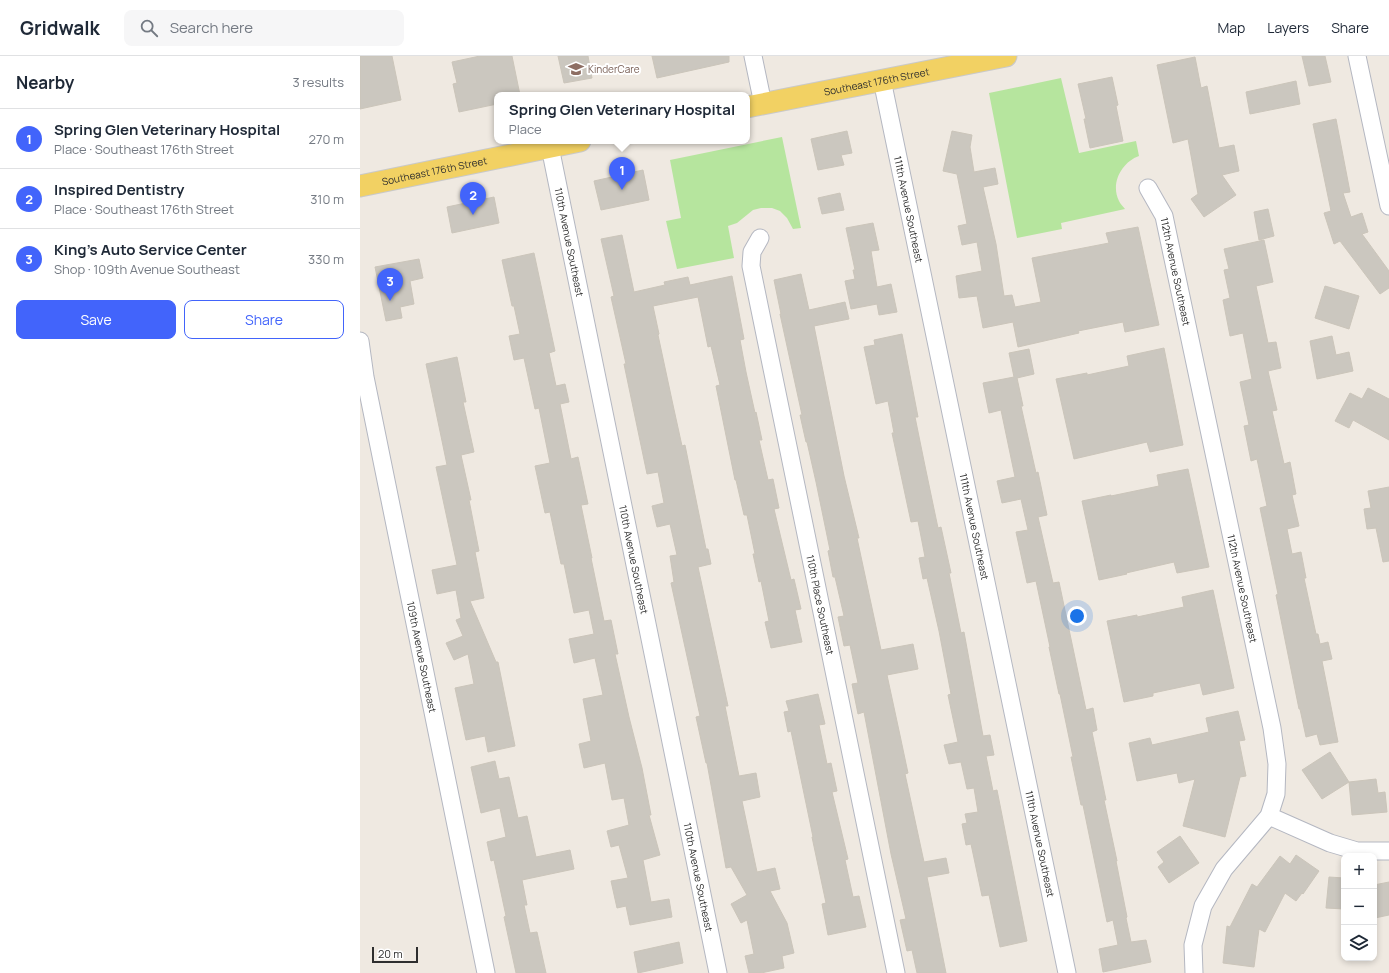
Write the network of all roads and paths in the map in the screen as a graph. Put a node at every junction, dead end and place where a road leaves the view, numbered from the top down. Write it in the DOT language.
graph roads {
  1 [pos="753,56"];
  2 [pos="1006,56"];
  3 [pos="1358,56"];
  4 [pos="882,80"];
  5 [pos="755,106"];
  6 [pos="565,144"];
  7 [pos="550,147"];
  8 [pos="360,186"];
  9 [pos="1148,188"];
  10 [pos="1389,206"];
  11 [pos="760,238"];
  12 [pos="360,341"];
  13 [pos="1270,816"];
  14 [pos="1389,851"];
  15 [pos="486,973"];
  16 [pos="718,973"];
  17 [pos="896,973"];
  18 [pos="1067,973"];
  19 [pos="1194,973"];
  1 -- 5 [label="street"];
  2 -- 4 [label="main road, Southeast 176th Street"];
  3 -- 10 [label="street"];
  4 -- 5 [label="main road, Southeast 176th Street"];
  4 -- 18 [label="street, 111th Avenue Southeast"];
  6 -- 7 [label="main road, Southeast 176th Street"];
  7 -- 8 [label="main road, Southeast 176th Street"];
  7 -- 16 [label="street, 110th Avenue Southeast"];
  9 -- 13 [label="street, 112th Avenue Southeast"];
  11 -- 17 [label="street, 110th Place Southeast"];
  12 -- 15 [label="street, 109th Avenue Southeast"];
  13 -- 14 [label="street"];
  13 -- 19 [label="street, 112th Avenue Southeast"];
}
